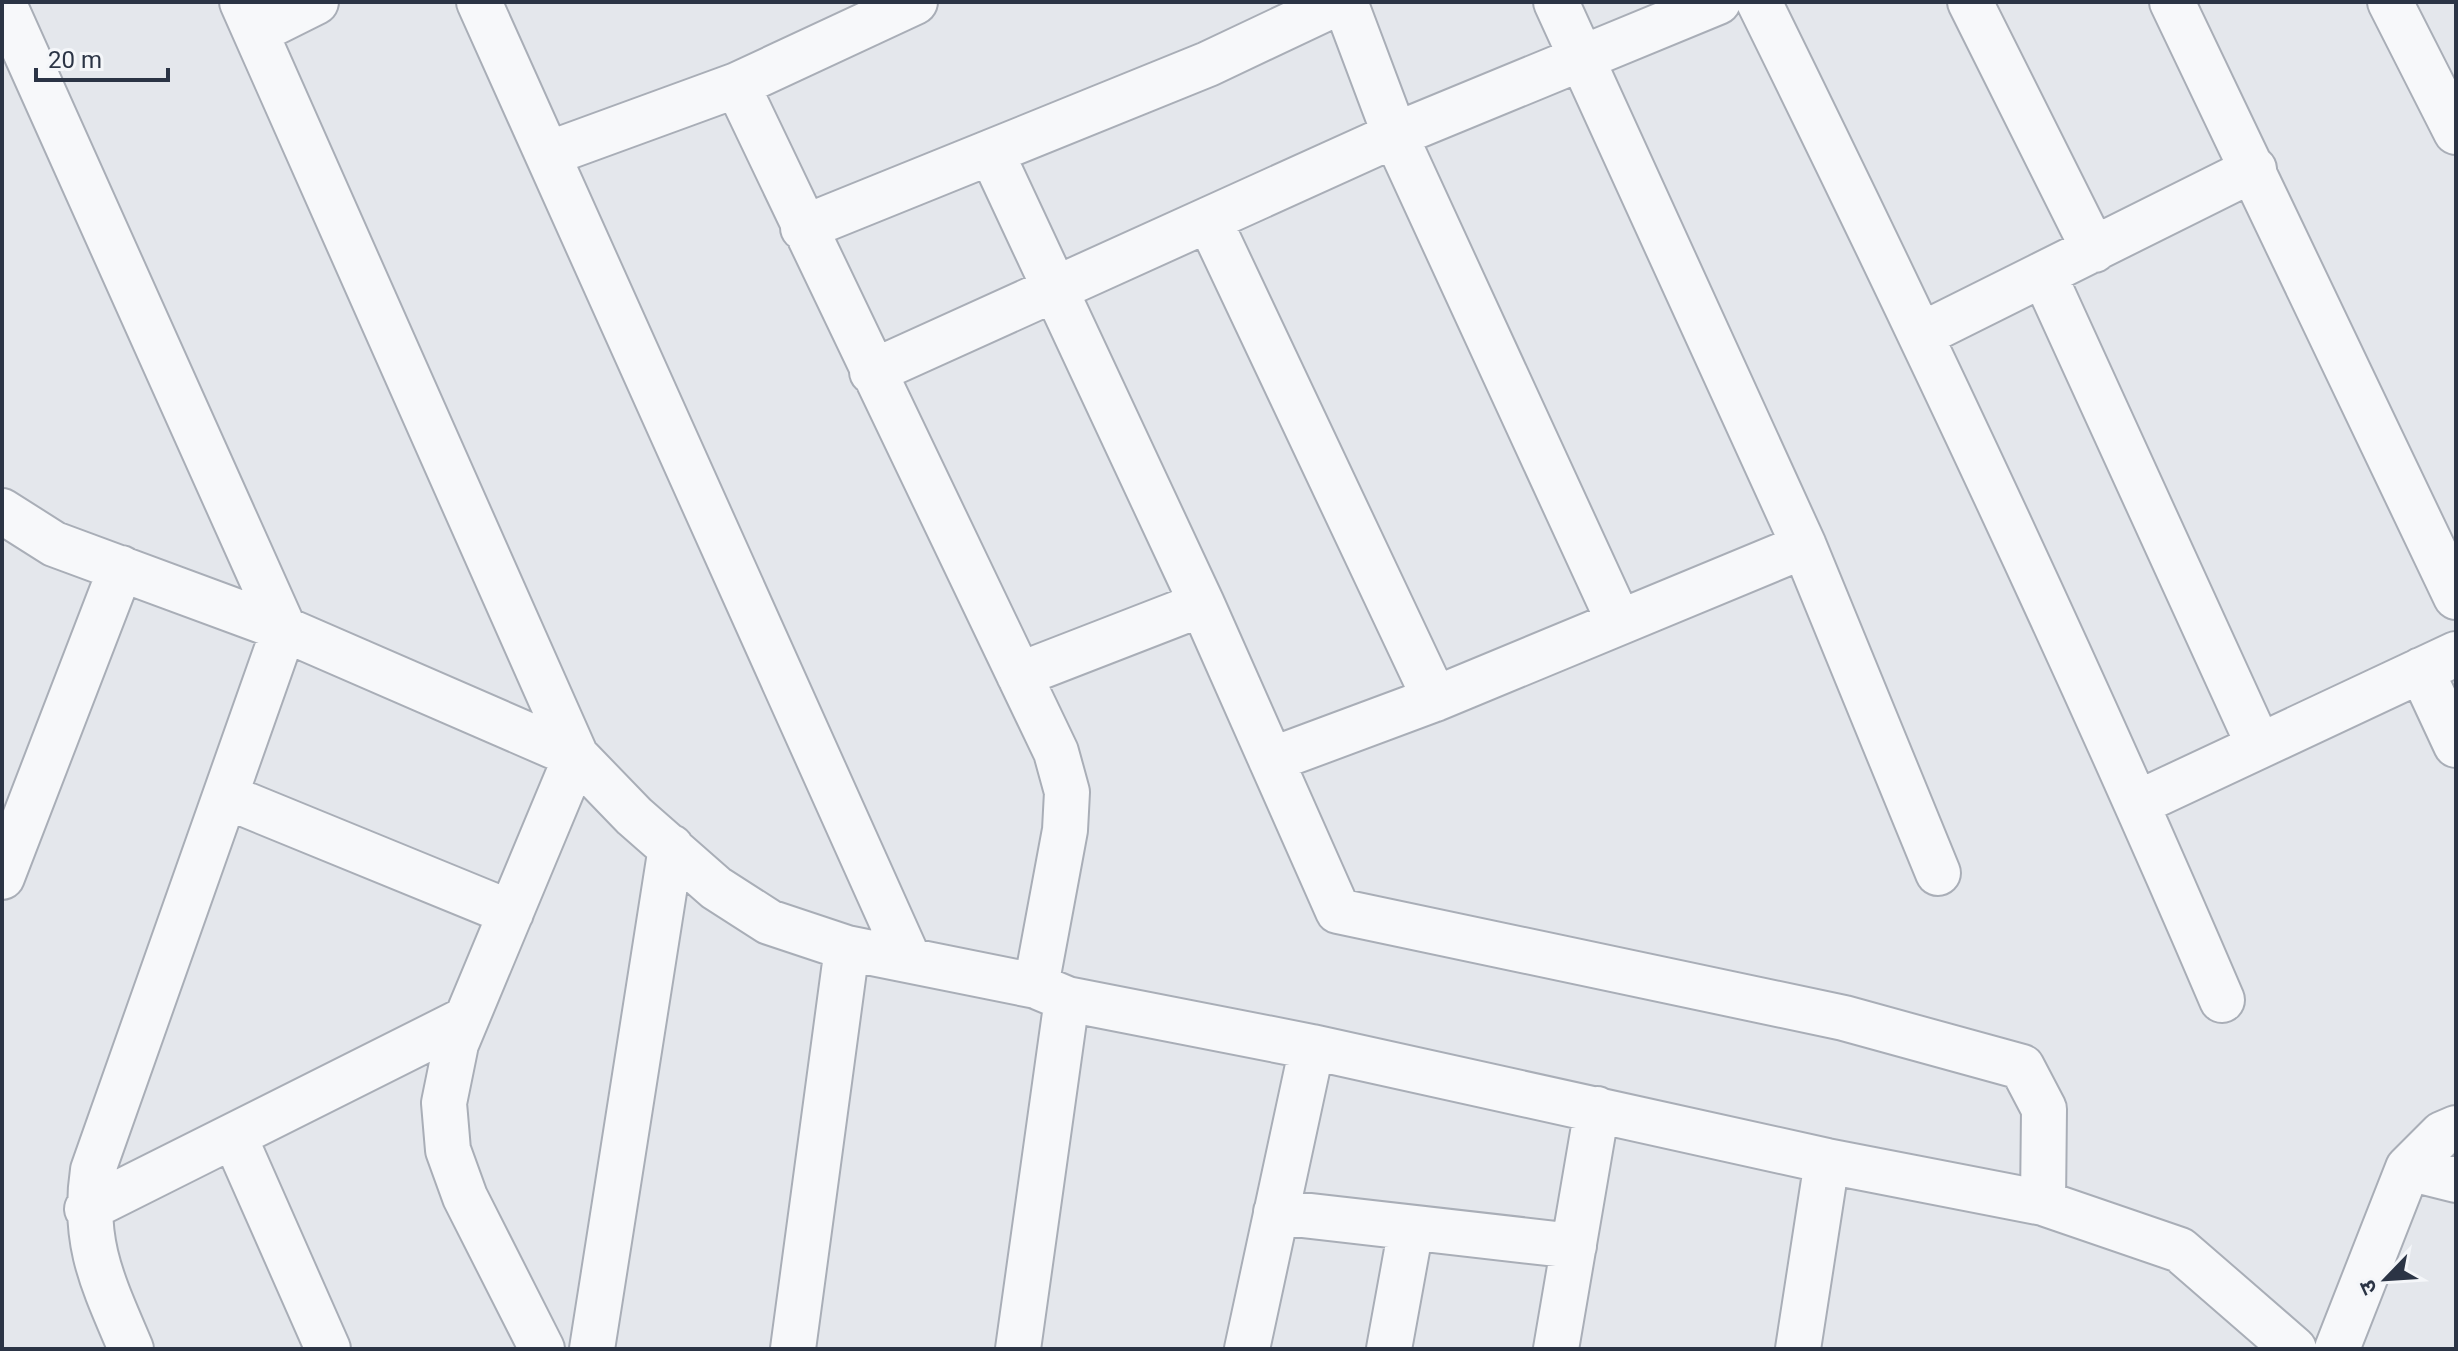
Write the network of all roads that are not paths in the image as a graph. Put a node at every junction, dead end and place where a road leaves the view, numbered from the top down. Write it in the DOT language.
graph roads {
  1 [pos="3,2"];
  2 [pos="316,2"];
  3 [pos="479,2"];
  4 [pos="915,2"];
  5 [pos="1342,2"];
  6 [pos="1556,2"];
  7 [pos="1718,2"];
  8 [pos="1759,2"];
  9 [pos="1970,2"];
  10 [pos="2172,2"];
  11 [pos="2390,2"];
  12 [pos="249,17"];
  13 [pos="1582,60"];
  14 [pos="737,85"];
  15 [pos="2456,132"];
  16 [pos="1395,135"];
  17 [pos="991,152"];
  18 [pos="548,154"];
  19 [pos="2254,169"];
  20 [pos="1209,220"];
  21 [pos="803,228"];
  22 [pos="2094,250"];
  23 [pos="2044,275"];
  24 [pos="1055,292"];
  25 [pos="1923,334"];
  26 [pos="872,372"];
  27 [pos="2,511"];
  28 [pos="1804,546"];
  29 [pos="121,568"];
  30 [pos="2456,597"];
  31 [pos="1202,604"];
  32 [pos="1619,622"];
  33 [pos="284,629"];
  34 [pos="2438,662"];
  35 [pos="1019,675"];
  36 [pos="1435,699"];
  37 [pos="2456,745"];
  38 [pos="2259,746"];
  39 [pos="576,756"];
  40 [pos="1271,760"];
  41 [pos="225,796"];
  42 [pos="2138,803"];
  43 [pos="671,847"];
  44 [pos="1938,873"];
  45 [pos="2,877"];
  46 [pos="511,913"];
  47 [pos="847,948"];
  48 [pos="908,958"];
  49 [pos="1052,993"];
  50 [pos="2222,1000"];
  51 [pos="466,1019"];
  52 [pos="1312,1047"];
  53 [pos="1597,1109"];
  54 [pos="2456,1128"];
  55 [pos="234,1136"];
  56 [pos="1827,1161"];
  57 [pos="2408,1168"];
  58 [pos="2456,1180"];
  59 [pos="2043,1203"];
  60 [pos="87,1209"];
  61 [pos="1276,1212"];
  62 [pos="1411,1228"];
  63 [pos="1574,1246"];
  64 [pos="131,1349"];
  65 [pos="328,1349"];
  66 [pos="542,1349"];
  67 [pos="592,1349"];
  68 [pos="793,1349"];
  69 [pos="1018,1349"];
  70 [pos="1247,1349"];
  71 [pos="1389,1349"];
  72 [pos="1556,1349"];
  73 [pos="1798,1349"];
  74 [pos="2294,1349"];
  75 [pos="2337,1349"];
  1 -- 33 [label="street"];
  2 -- 12 [label="street"];
  3 -- 18 [label="street"];
  4 -- 14 [label="street"];
  5 -- 16 [label="street"];
  5 -- 17 [label="street"];
  6 -- 13 [label="street"];
  7 -- 13 [label="street"];
  8 -- 25 [label="street"];
  9 -- 22 [label="street"];
  10 -- 19 [label="street"];
  11 -- 15 [label="street"];
  12 -- 39 [label="street"];
  13 -- 16 [label="street"];
  13 -- 28 [label="street"];
  14 -- 18 [label="street"];
  14 -- 21 [label="street"];
  16 -- 20 [label="street"];
  16 -- 32 [label="street"];
  17 -- 21 [label="street"];
  17 -- 24 [label="street"];
  18 -- 48 [label="street"];
  19 -- 22 [label="street"];
  19 -- 30 [label="street"];
  20 -- 24 [label="street"];
  20 -- 36 [label="street"];
  21 -- 26 [label="street"];
  22 -- 23 [label="street"];
  23 -- 25 [label="street"];
  23 -- 38 [label="street"];
  24 -- 26 [label="street"];
  24 -- 31 [label="street"];
  25 -- 42 [label="street"];
  26 -- 35 [label="street"];
  27 -- 29 [label="street"];
  28 -- 32 [label="street"];
  28 -- 44 [label="street"];
  29 -- 33 [label="street"];
  29 -- 45 [label="street"];
  31 -- 35 [label="street"];
  31 -- 40 [label="street"];
  32 -- 36 [label="street"];
  33 -- 39 [label="street"];
  33 -- 41 [label="street"];
  34 -- 37 [label="street"];
  34 -- 38 [label="street"];
  35 -- 49 [label="street"];
  36 -- 40 [label="street"];
  38 -- 42 [label="street"];
  39 -- 43 [label="street"];
  39 -- 46 [label="street"];
  40 -- 59 [label="street"];
  41 -- 46 [label="street"];
  41 -- 60 [label="street"];
  42 -- 50 [label="street"];
  43 -- 47 [label="street"];
  43 -- 67 [label="street"];
  46 -- 51 [label="street"];
  47 -- 48 [label="street"];
  47 -- 68 [label="street"];
  48 -- 49 [label="street"];
  49 -- 52 [label="street"];
  49 -- 69 [label="street"];
  51 -- 55 [label="street"];
  51 -- 66 [label="street"];
  52 -- 53 [label="street"];
  52 -- 61 [label="street"];
  53 -- 56 [label="street"];
  53 -- 63 [label="street"];
  54 -- 57 [label="street"];
  55 -- 60 [label="street"];
  55 -- 65 [label="street"];
  56 -- 59 [label="street"];
  56 -- 73 [label="street"];
  57 -- 58 [label="street"];
  57 -- 75 [label="street"];
  59 -- 74 [label="street"];
  60 -- 64 [label="street"];
  61 -- 62 [label="street"];
  61 -- 70 [label="street"];
  62 -- 63 [label="street"];
  62 -- 71 [label="street"];
  63 -- 72 [label="street"];
}
